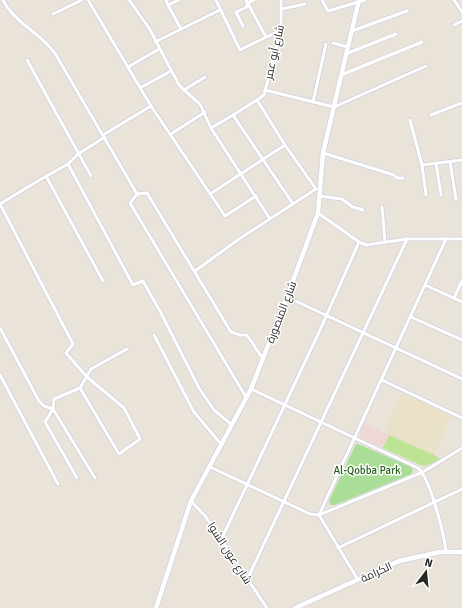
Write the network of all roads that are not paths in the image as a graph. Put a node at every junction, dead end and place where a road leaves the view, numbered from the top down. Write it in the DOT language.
graph roads {
  1 [pos="3,0"];
  2 [pos="82,0"];
  3 [pos="88,0"];
  4 [pos="129,0"];
  5 [pos="166,0"];
  6 [pos="179,0"];
  7 [pos="216,0"];
  8 [pos="254,0"];
  9 [pos="281,0"];
  10 [pos="322,0"];
  11 [pos="365,0"];
  12 [pos="454,0"];
  13 [pos="359,1"];
  14 [pos="247,2"];
  15 [pos="305,4"];
  16 [pos="168,5"];
  17 [pos="282,9"];
  18 [pos="220,10"];
  19 [pos="407,10"];
  20 [pos="462,12"];
  21 [pos="53,14"];
  22 [pos="462,21"];
  23 [pos="454,25"];
  24 [pos="243,26"];
  25 [pos="181,29"];
  26 [pos="281,30"];
  27 [pos="352,31"];
  28 [pos="396,34"];
  29 [pos="266,37"];
  30 [pos="155,42"];
  31 [pos="422,42"];
  32 [pos="333,43"];
  33 [pos="326,44"];
  34 [pos="348,47"];
  35 [pos="159,48"];
  36 [pos="348,53"];
  37 [pos="27,60"];
  38 [pos="426,66"];
  39 [pos="128,67"];
  40 [pos="171,71"];
  41 [pos="341,75"];
  42 [pos="205,76"];
  43 [pos="140,88"];
  44 [pos="184,90"];
  45 [pos="265,90"];
  46 [pos="257,100"];
  47 [pos="313,102"];
  48 [pos="462,103"];
  49 [pos="151,106"];
  50 [pos="334,107"];
  51 [pos="204,112"];
  52 [pos="432,114"];
  53 [pos="233,115"];
  54 [pos="410,120"];
  55 [pos="211,128"];
  56 [pos="171,134"];
  57 [pos="104,136"];
  58 [pos="285,145"];
  59 [pos="323,153"];
  60 [pos="78,154"];
  61 [pos="263,159"];
  62 [pos="462,160"];
  63 [pos="450,162"];
  64 [pos="436,163"];
  65 [pos="68,164"];
  66 [pos="422,164"];
  67 [pos="241,173"];
  68 [pos="46,176"];
  69 [pos="91,176"];
  70 [pos="403,178"];
  71 [pos="318,188"];
  72 [pos="137,194"];
  73 [pos="210,194"];
  74 [pos="426,195"];
  75 [pos="441,195"];
  76 [pos="256,196"];
  77 [pos="320,196"];
  78 [pos="456,199"];
  79 [pos="0,204"];
  80 [pos="293,204"];
  81 [pos="382,207"];
  82 [pos="363,210"];
  83 [pos="318,212"];
  84 [pos="270,219"];
  85 [pos="407,239"];
  86 [pos="446,239"];
  87 [pos="462,239"];
  88 [pos="359,242"];
  89 [pos="385,242"];
  90 [pos="195,271"];
  91 [pos="103,281"];
  92 [pos="462,281"];
  93 [pos="425,285"];
  94 [pos="287,297"];
  95 [pos="454,298"];
  96 [pos="462,302"];
  97 [pos="327,315"];
  98 [pos="411,317"];
  99 [pos="0,328"];
  100 [pos="364,333"];
  101 [pos="154,335"];
  102 [pos="462,340"];
  103 [pos="396,348"];
  104 [pos="127,349"];
  105 [pos="263,359"];
  106 [pos="0,375"];
  107 [pos="86,376"];
  108 [pos="462,379"];
  109 [pos="382,380"];
  110 [pos="80,388"];
  111 [pos="250,389"];
  112 [pos="246,397"];
  113 [pos="284,404"];
  114 [pos="53,409"];
  115 [pos="462,418"];
  116 [pos="322,422"];
  117 [pos="232,425"];
  118 [pos="354,437"];
  119 [pos="220,443"];
  120 [pos="462,448"];
  121 [pos="210,466"];
  122 [pos="423,472"];
  123 [pos="77,478"];
  124 [pos="94,478"];
  125 [pos="247,483"];
  126 [pos="58,484"];
  127 [pos="462,488"];
  128 [pos="191,501"];
  129 [pos="285,502"];
  130 [pos="434,502"];
  131 [pos="319,515"];
  132 [pos="220,540"];
  133 [pos="338,548"];
  134 [pos="446,551"];
  135 [pos="462,552"];
  136 [pos="247,580"];
  137 [pos="358,580"];
  138 [pos="156,608"];
  139 [pos="267,608"];
  140 [pos="295,608"];
  1 -- 57 [label="street"];
  2 -- 21 [label="street"];
  3 -- 39 [label="street"];
  4 -- 30 [label="street"];
  5 -- 16 [label="street"];
  6 -- 16 [label="street"];
  7 -- 18 [label="street"];
  8 -- 14 [label="street"];
  9 -- 17 [label="street, شارع أبو عمر"];
  10 -- 13 [label="street"];
  11 -- 13 [label="street"];
  12 -- 20 [label="street"];
  13 -- 27 [label="main road, شارع المنصورة"];
  14 -- 24 [label="street"];
  14 -- 29 [label="street"];
  15 -- 17 [label="street"];
  16 -- 25 [label="street"];
  17 -- 26 [label="street, شارع أبو عمر"];
  18 -- 25 [label="street"];
  18 -- 29 [label="street"];
  19 -- 27 [label="street"];
  22 -- 23 [label="street"];
  25 -- 30 [label="street"];
  26 -- 29 [label="street"];
  26 -- 45 [label="street, شارع أبو عمر"];
  27 -- 34 [label="main road, شارع المنصورة"];
  28 -- 36 [label="street"];
  30 -- 35 [label="street"];
  31 -- 41 [label="street"];
  32 -- 34 [label="street"];
  33 -- 47 [label="street"];
  34 -- 36 [label="main road, شارع المنصورة"];
  35 -- 39 [label="street"];
  35 -- 40 [label="street"];
  36 -- 41 [label="main road, شارع المنصورة"];
  37 -- 60 [label="street"];
  38 -- 50 [label="street"];
  39 -- 43 [label="street"];
  40 -- 43 [label="street"];
  40 -- 44 [label="street"];
  41 -- 50 [label="main road, شارع المنصورة"];
  42 -- 44 [label="street"];
  43 -- 49 [label="street"];
  44 -- 51 [label="street"];
  45 -- 46 [label="street, شارع أبو عمر"];
  45 -- 47 [label="street"];
  46 -- 53 [label="street, شارع أبو عمر"];
  46 -- 58 [label="street"];
  47 -- 50 [label="street"];
  48 -- 52 [label="street"];
  49 -- 56 [label="street"];
  49 -- 57 [label="street"];
  50 -- 59 [label="main road, شارع المنصورة"];
  51 -- 55 [label="street"];
  51 -- 56 [label="street"];
  53 -- 55 [label="street, شارع أبو عمر"];
  53 -- 61 [label="street"];
  54 -- 66 [label="street"];
  55 -- 67 [label="street"];
  56 -- 73 [label="street"];
  57 -- 60 [label="street"];
  57 -- 72 [label="street"];
  58 -- 61 [label="street"];
  58 -- 71 [label="street"];
  59 -- 70 [label="street"];
  59 -- 71 [label="main road, شارع المنصورة"];
  60 -- 65 [label="street"];
  60 -- 69 [label="street"];
  61 -- 67 [label="street"];
  61 -- 80 [label="street"];
  62 -- 63 [label="street"];
  63 -- 64 [label="street"];
  63 -- 78 [label="street"];
  64 -- 66 [label="street"];
  64 -- 75 [label="street"];
  65 -- 68 [label="street"];
  65 -- 117 [label="street"];
  66 -- 74 [label="street"];
  67 -- 73 [label="street"];
  67 -- 76 [label="street"];
  68 -- 79 [label="street"];
  68 -- 91 [label="street"];
  71 -- 77 [label="main road, شارع المنصورة"];
  71 -- 80 [label="street"];
  72 -- 90 [label="street"];
  72 -- 112 [label="street"];
  73 -- 76 [label="street"];
  76 -- 84 [label="street"];
  77 -- 82 [label="street"];
  77 -- 83 [label="main road, شارع المنصورة"];
  79 -- 107 [label="street"];
  80 -- 84 [label="street"];
  81 -- 89 [label="street"];
  83 -- 88 [label="street"];
  83 -- 94 [label="main road, شارع المنصورة"];
  84 -- 90 [label="street"];
  85 -- 86 [label="street"];
  85 -- 89 [label="street"];
  85 -- 100 [label="street"];
  86 -- 87 [label="street"];
  86 -- 93 [label="street"];
  88 -- 89 [label="street"];
  88 -- 97 [label="street"];
  90 -- 105 [label="street"];
  92 -- 95 [label="street"];
  93 -- 95 [label="street"];
  93 -- 98 [label="street"];
  94 -- 97 [label="street"];
  94 -- 105 [label="main road, شارع المنصورة"];
  95 -- 96 [label="street"];
  97 -- 100 [label="street"];
  97 -- 113 [label="street"];
  98 -- 102 [label="street"];
  98 -- 103 [label="street"];
  99 -- 114 [label="street"];
  100 -- 103 [label="street"];
  100 -- 116 [label="street"];
  101 -- 119 [label="street"];
  103 -- 108 [label="street"];
  103 -- 109 [label="street"];
  104 -- 107 [label="street"];
  105 -- 111 [label="main road, شارع المنصورة"];
  106 -- 126 [label="street"];
  107 -- 110 [label="street"];
  107 -- 110 [label="street"];
  109 -- 115 [label="street"];
  109 -- 118 [label="street"];
  110 -- 114 [label="street"];
  111 -- 112 [label="main road, شارع المنصورة"];
  111 -- 113 [label="street"];
  112 -- 117 [label="main road, شارع المنصورة"];
  113 -- 116 [label="street"];
  113 -- 125 [label="street"];
  114 -- 123 [label="street"];
  114 -- 124 [label="street"];
  116 -- 118 [label="street"];
  116 -- 129 [label="street"];
  117 -- 119 [label="main road, شارع المنصورة"];
  118 -- 122 [label="street"];
  118 -- 131 [label="street"];
  119 -- 121 [label="main road, شارع المنصورة"];
  120 -- 122 [label="street"];
  121 -- 125 [label="street"];
  121 -- 128 [label="main road, شارع المنصورة"];
  122 -- 130 [label="street"];
  122 -- 131 [label="street"];
  125 -- 129 [label="street"];
  125 -- 132 [label="street"];
  127 -- 130 [label="street"];
  128 -- 132 [label="street, شارع عون الشوا"];
  128 -- 138 [label="main road, شارع المنصورة"];
  129 -- 131 [label="street"];
  129 -- 136 [label="street"];
  130 -- 133 [label="street"];
  130 -- 134 [label="street"];
  131 -- 133 [label="street"];
  132 -- 136 [label="street, شارع عون الشوا"];
  133 -- 137 [label="street"];
  134 -- 135 [label="main road, الكرامة"];
  134 -- 137 [label="main road, الكرامة"];
  136 -- 139 [label="street, شارع عون الشوا"];
  137 -- 140 [label="main road, الكرامة"];
}
